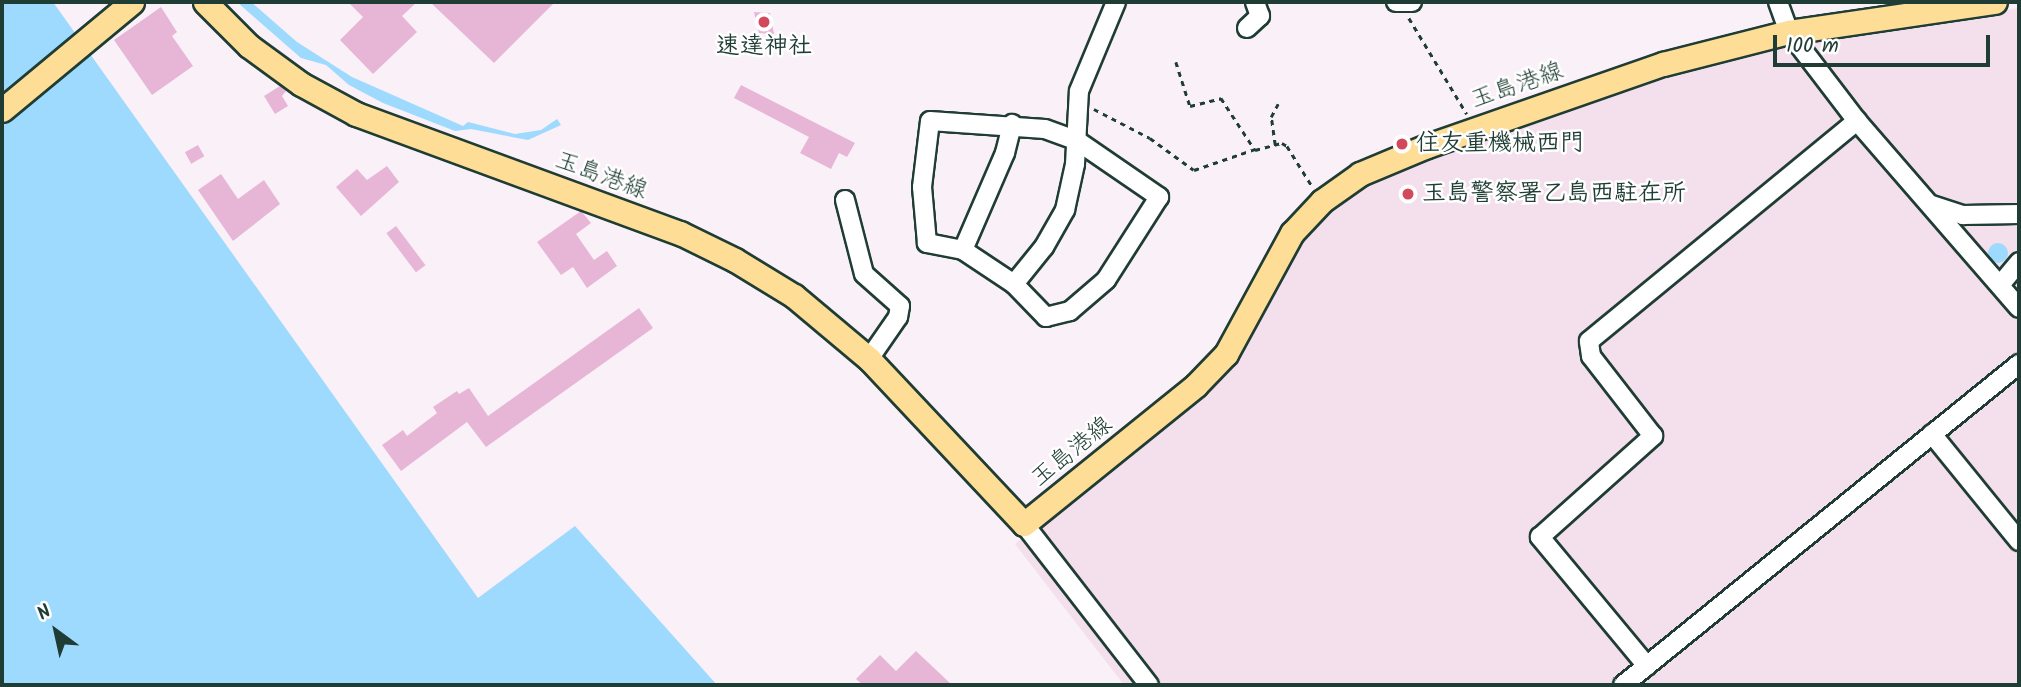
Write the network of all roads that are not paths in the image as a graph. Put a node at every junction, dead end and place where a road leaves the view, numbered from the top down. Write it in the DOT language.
graph roads {
  1 [pos="132,2"];
  2 [pos="205,2"];
  3 [pos="1116,2"];
  4 [pos="1255,2"];
  5 [pos="1778,2"];
  6 [pos="1995,2"];
  7 [pos="1247,28"];
  8 [pos="1789,32"];
  9 [pos="2,110"];
  10 [pos="1857,121"];
  11 [pos="1012,124"];
  12 [pos="1076,139"];
  13 [pos="845,200"];
  14 [pos="1929,204"];
  15 [pos="2019,214"];
  16 [pos="963,250"];
  17 [pos="2019,262"];
  18 [pos="1014,284"];
  19 [pos="2000,285"];
  20 [pos="2019,308"];
  21 [pos="869,359"];
  22 [pos="2019,364"];
  23 [pos="1932,434"];
  24 [pos="1024,524"];
  25 [pos="2019,541"];
  26 [pos="1647,666"];
  27 [pos="1149,685"];
  28 [pos="1623,685"];
  1 -- 9 [label="main road"];
  2 -- 21 [label="main road, 玉島港線"];
  3 -- 12 [label="street"];
  4 -- 7 [label="street"];
  5 -- 8 [label="street"];
  6 -- 8 [label="main road, 玉島港線"];
  8 -- 10 [label="street"];
  8 -- 24 [label="main road, 玉島港線"];
  10 -- 14 [label="street"];
  10 -- 26 [label="street"];
  11 -- 12 [label="street"];
  11 -- 16 [label="street"];
  11 -- 16 [label="street"];
  12 -- 18 [label="street"];
  12 -- 18 [label="street"];
  13 -- 21 [label="street"];
  14 -- 15 [label="street"];
  14 -- 19 [label="street"];
  16 -- 18 [label="street"];
  17 -- 19 [label="street"];
  19 -- 20 [label="street"];
  21 -- 24 [label="main road, 玉島港線"];
  22 -- 23 [label="street"];
  23 -- 25 [label="street"];
  23 -- 26 [label="street"];
  24 -- 27 [label="street"];
  26 -- 28 [label="street"];
}
